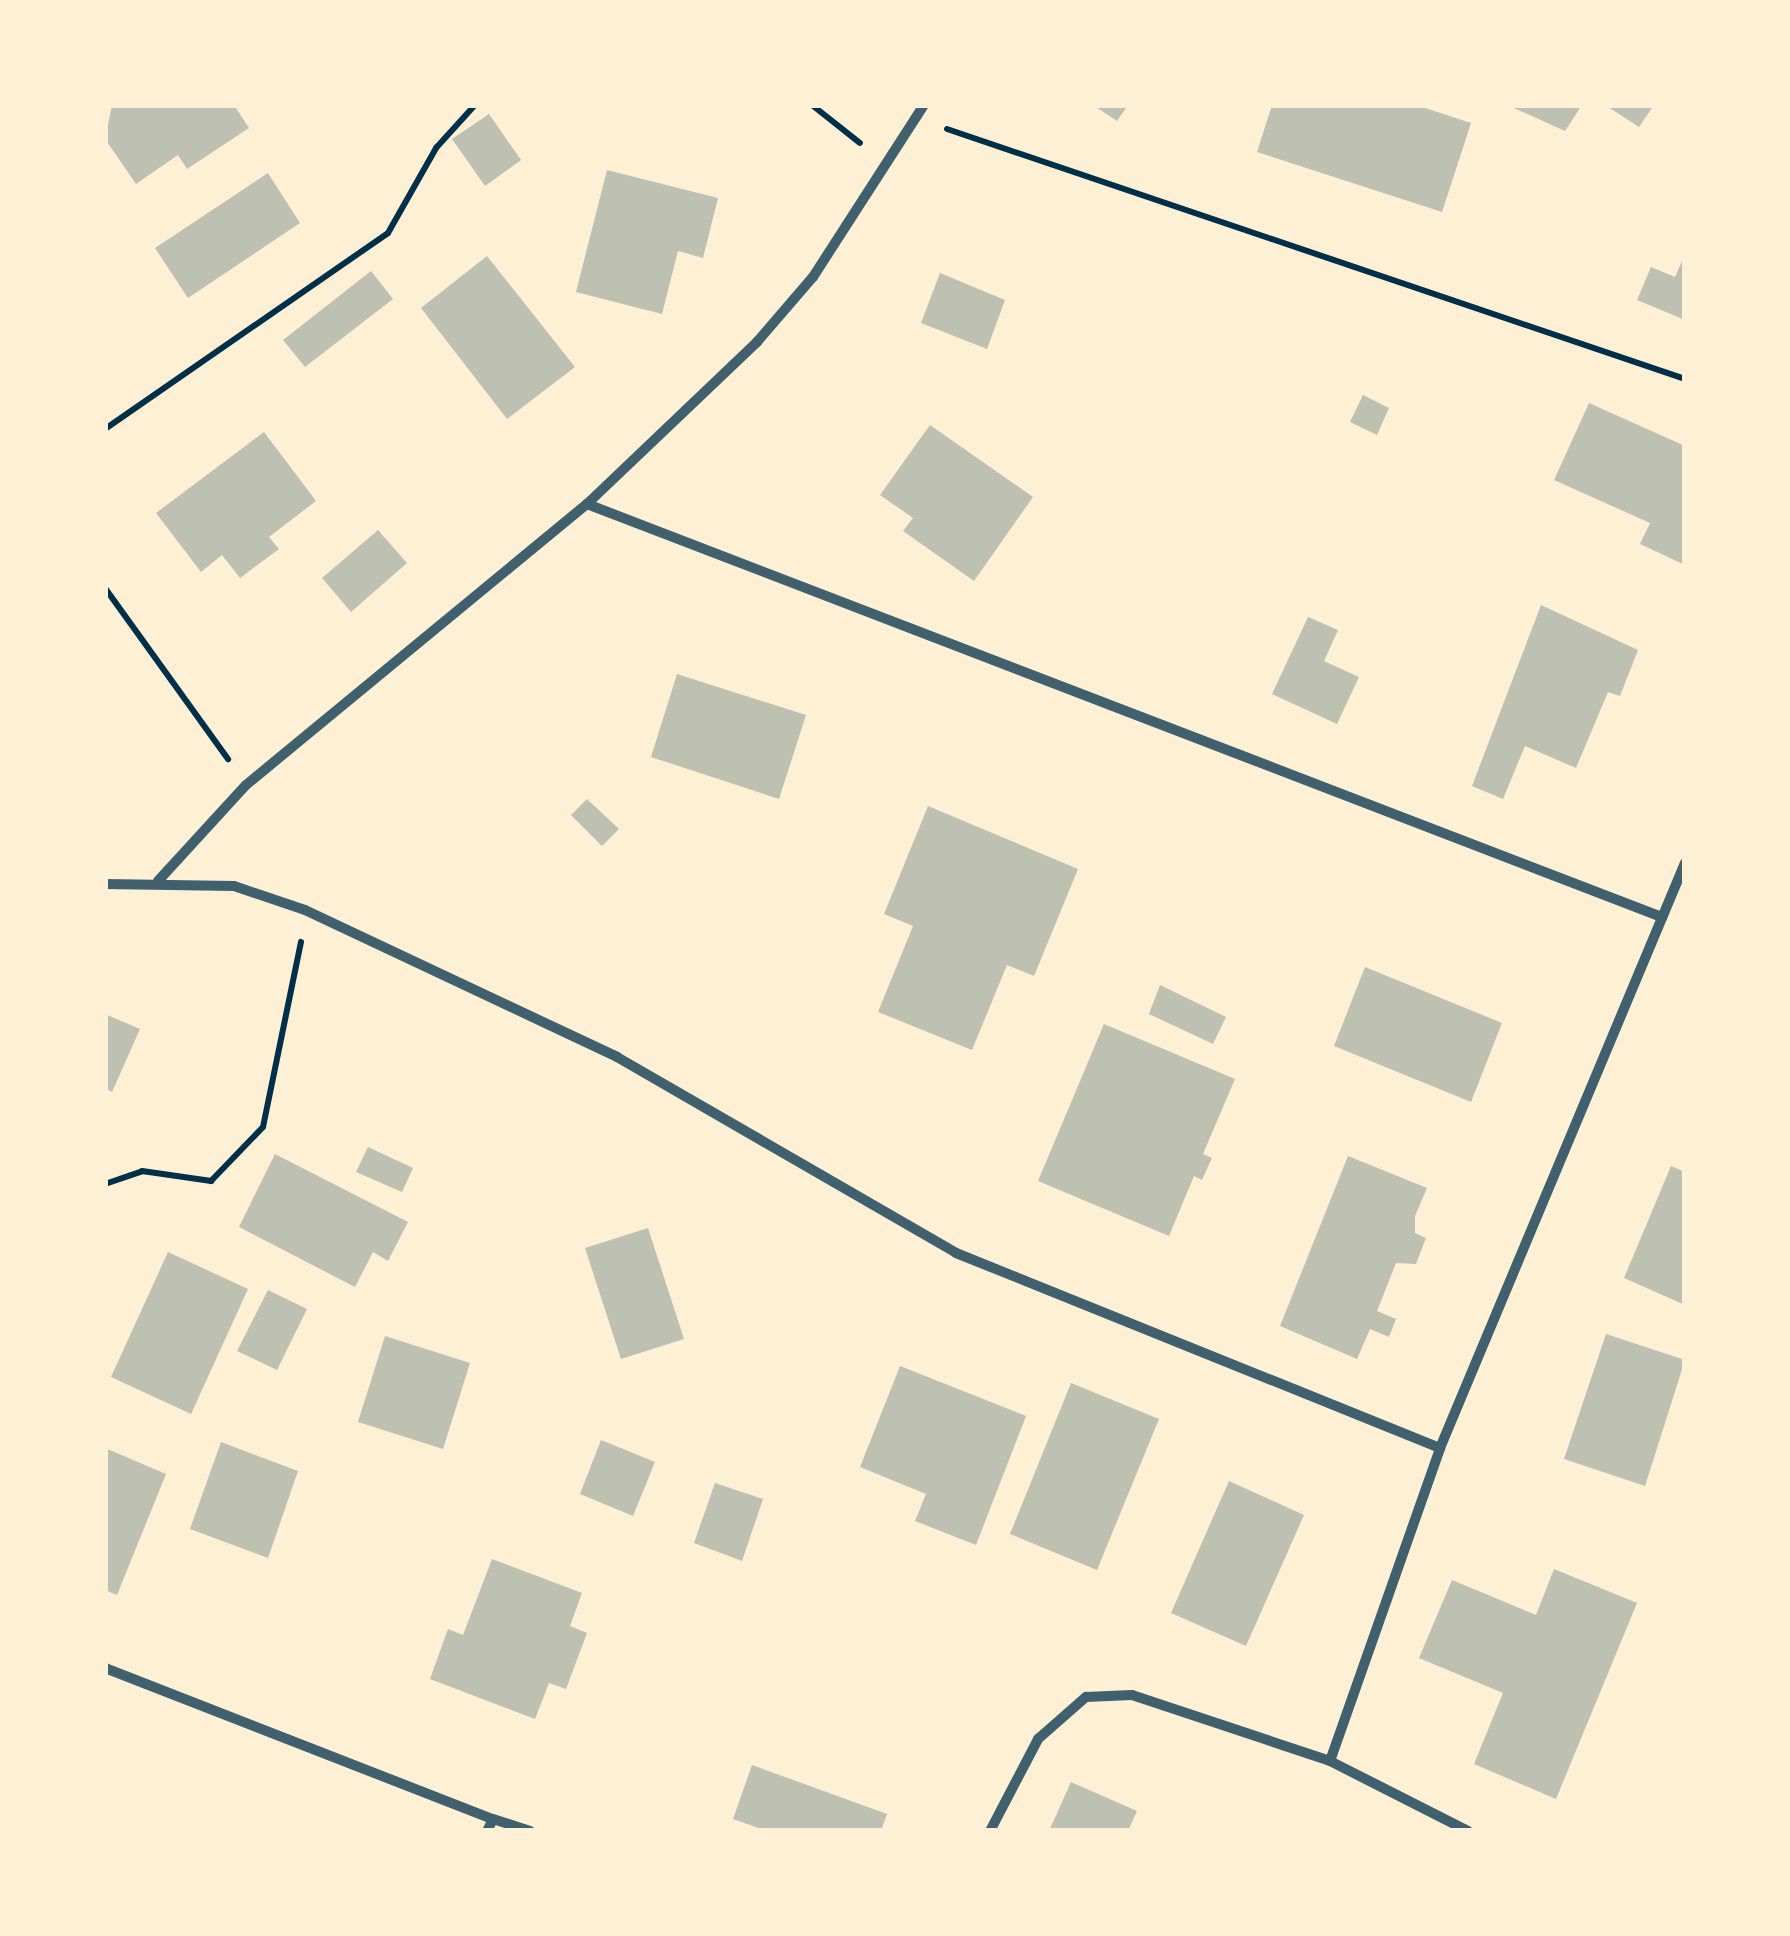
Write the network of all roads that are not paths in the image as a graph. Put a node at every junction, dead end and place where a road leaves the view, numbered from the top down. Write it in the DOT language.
graph roads {
  1 [pos="924,105"];
  2 [pos="587,504"];
  3 [pos="1685,862"];
  4 [pos="158,881"];
  5 [pos="105,884"];
  6 [pos="1662,918"];
  7 [pos="1440,1448"];
  8 [pos="105,1668"];
  9 [pos="1330,1761"];
  10 [pos="493,1819"];
  11 [pos="488,1831"];
  12 [pos="530,1831"];
  13 [pos="990,1831"];
  14 [pos="1468,1831"];
  1 -- 2 [label="street"];
  2 -- 4 [label="street"];
  2 -- 6 [label="street"];
  3 -- 6 [label="street"];
  4 -- 5 [label="street"];
  4 -- 7 [label="street"];
  6 -- 7 [label="street"];
  7 -- 9 [label="street"];
  8 -- 10 [label="street"];
  9 -- 13 [label="street"];
  9 -- 14 [label="street"];
  10 -- 11 [label="street"];
  10 -- 12 [label="street"];
}
